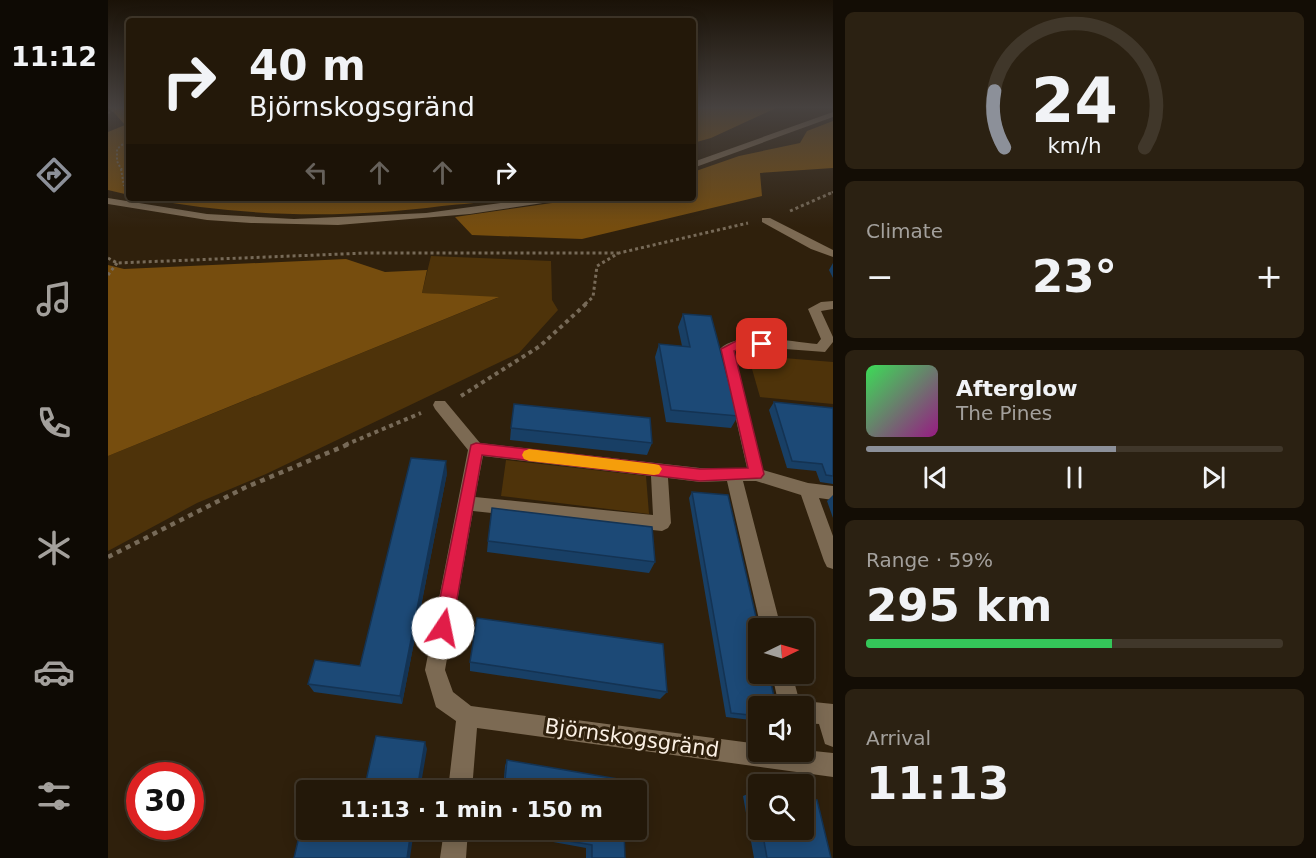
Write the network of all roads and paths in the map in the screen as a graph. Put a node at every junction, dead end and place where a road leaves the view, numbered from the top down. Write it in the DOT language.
graph roads {
  1 [pos="118,148"];
  2 [pos="740,148"];
  3 [pos="696,164"];
  4 [pos="121,169"];
  5 [pos="126,170"];
  6 [pos="124,187"];
  7 [pos="833,192"];
  8 [pos="108,201"];
  9 [pos="536,201"];
  10 [pos="766,220"];
  11 [pos="619,253"];
  12 [pos="833,254"];
  13 [pos="108,258"];
  14 [pos="117,263"];
  15 [pos="108,275"];
  16 [pos="833,305"];
  17 [pos="440,405"];
  18 [pos="476,449"];
  19 [pos="659,470"];
  20 [pos="733,474"];
  21 [pos="756,474"];
  22 [pos="808,490"];
  23 [pos="833,493"];
  24 [pos="466,503"];
  25 [pos="108,557"];
  26 [pos="833,561"];
  27 [pos="769,618"];
  28 [pos="814,713"];
  29 [pos="830,715"];
  30 [pos="467,716"];
  31 [pos="833,736"];
  32 [pos="833,765"];
  33 [pos="461,780"];
  34 [pos="455,840"];
  35 [pos="453,858"];
  1 -- 4 [label="path"];
  2 -- 3 [label="street"];
  4 -- 5 [label="path"];
  4 -- 6 [label="path"];
  7 -- 10 [label="path"];
  8 -- 9 [label="street"];
  10 -- 11 [label="path"];
  10 -- 12 [label="street"];
  11 -- 14 [label="path"];
  11 -- 17 [label="path"];
  13 -- 14 [label="path"];
  14 -- 15 [label="path"];
  16 -- 21 [label="street"];
  17 -- 18 [label="street"];
  17 -- 25 [label="path"];
  18 -- 19 [label="street"];
  18 -- 24 [label="street"];
  19 -- 20 [label="street"];
  19 -- 24 [label="street"];
  20 -- 21 [label="street"];
  20 -- 27 [label="street"];
  21 -- 22 [label="street"];
  22 -- 23 [label="street"];
  22 -- 26 [label="street"];
  24 -- 30 [label="street"];
  28 -- 29 [label="street"];
  29 -- 31 [label="street"];
  30 -- 32 [label="street, Björnskogsgränd"];
  30 -- 33 [label="street"];
  34 -- 35 [label="street"];
}
